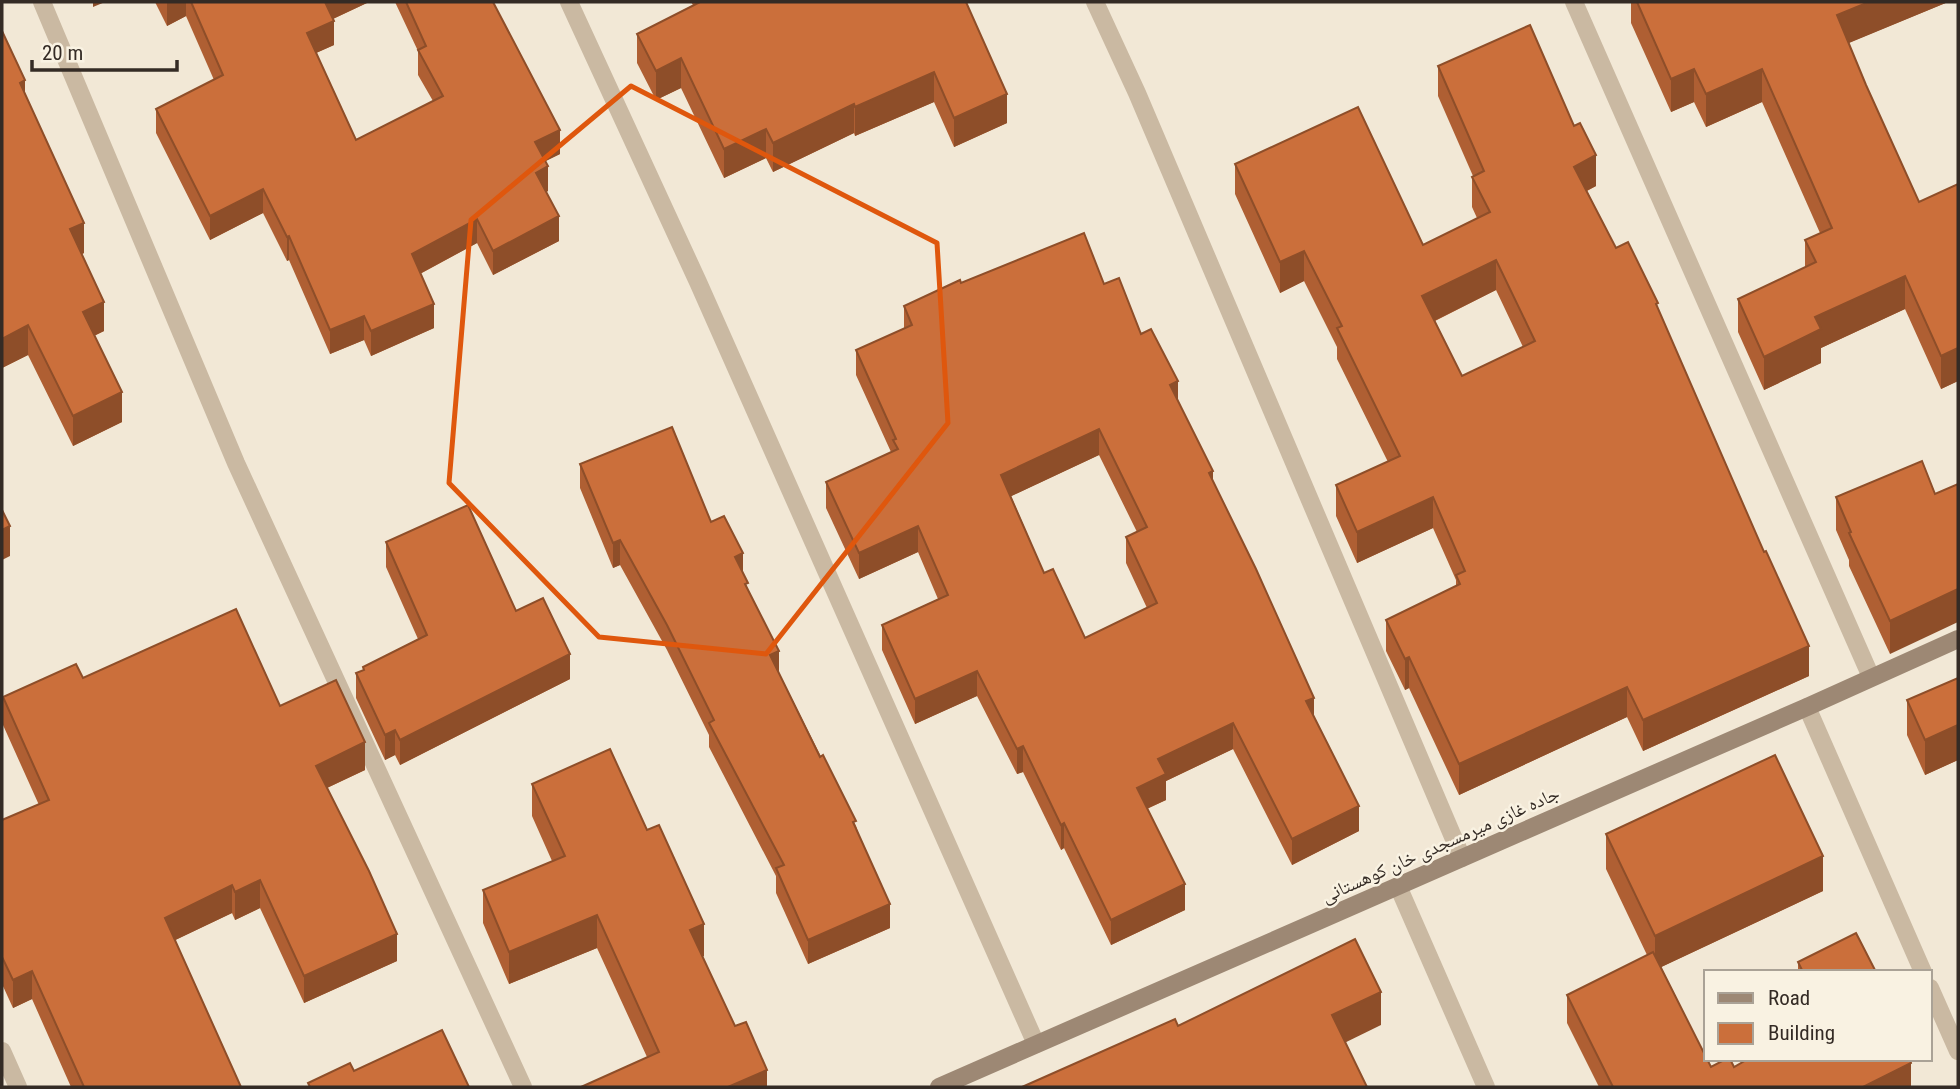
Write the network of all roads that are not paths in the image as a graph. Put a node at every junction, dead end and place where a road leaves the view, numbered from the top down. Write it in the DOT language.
graph roads {
  1 [pos="42,2"];
  2 [pos="569,2"];
  3 [pos="1095,2"];
  4 [pos="1574,2"];
  5 [pos="1958,639"];
  6 [pos="1871,677"];
  7 [pos="1807,707"];
  8 [pos="1462,858"];
  9 [pos="1398,886"];
  10 [pos="1922,970"];
  11 [pos="1932,992"];
  12 [pos="1036,1044"];
  13 [pos="2,1051"];
  14 [pos="1958,1051"];
  15 [pos="969,1081"];
  16 [pos="18,1087"];
  17 [pos="523,1087"];
  18 [pos="939,1087"];
  19 [pos="1486,1087"];
  1 -- 17 [label="street"];
  2 -- 12 [label="street"];
  3 -- 8 [label="street"];
  4 -- 6 [label="street"];
  5 -- 6 [label="main road, جاده غازی میرمسجدی خان کوهستانی"];
  6 -- 7 [label="main road, جاده غازی میرمسجدی خان کوهستانی"];
  7 -- 8 [label="main road, جاده غازی میرمسجدی خان کوهستانی"];
  7 -- 10 [label="street"];
  8 -- 9 [label="main road, جاده غازی میرمسجدی خان کوهستانی"];
  9 -- 12 [label="main road, جاده غازی میرمسجدی خان کوهستانی"];
  9 -- 19 [label="street"];
  11 -- 14 [label="street"];
  12 -- 15 [label="main road, جاده غازی میرمسجدی خان کوهستانی"];
  13 -- 16 [label="street"];
  15 -- 18 [label="main road, جاده غازی میرمسجدی خان کوهستانی"];
}
